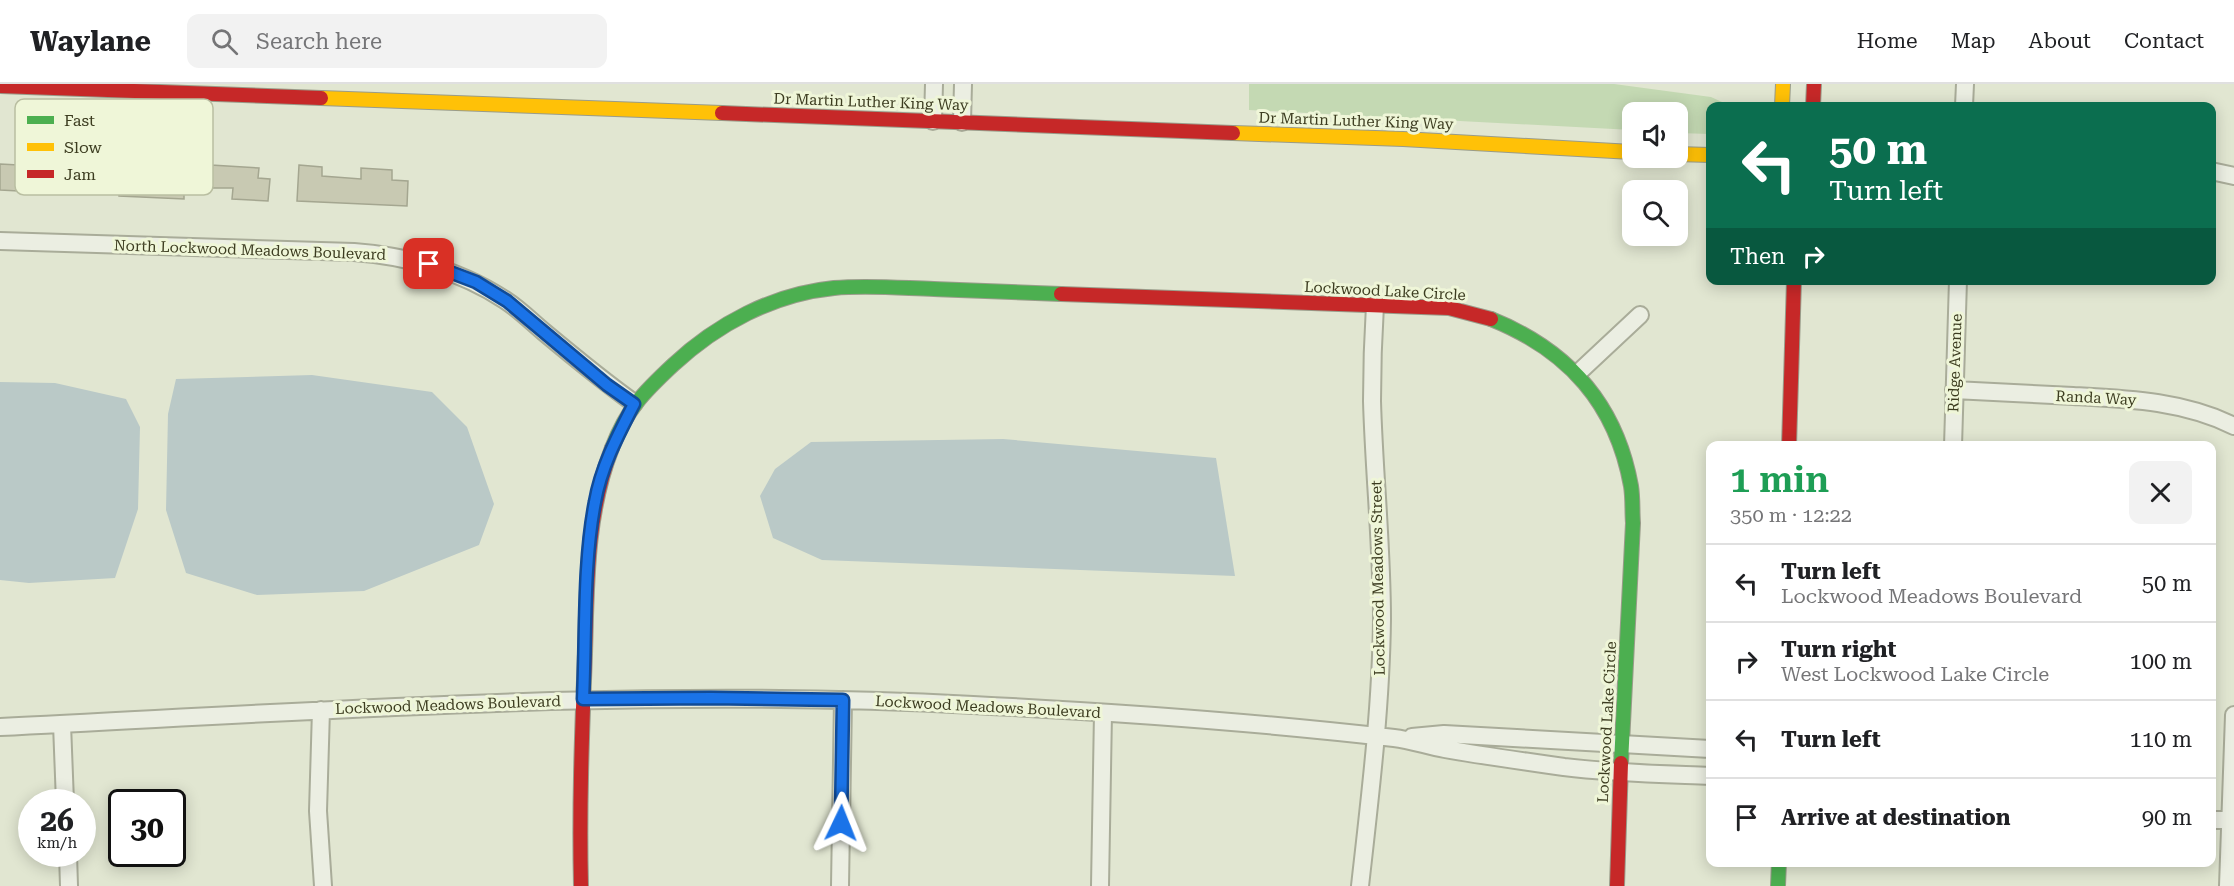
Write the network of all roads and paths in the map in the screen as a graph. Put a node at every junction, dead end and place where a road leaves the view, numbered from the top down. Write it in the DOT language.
graph roads {
  1 [pos="934,84"];
  2 [pos="963,84"];
  3 [pos="1783,84"];
  4 [pos="1814,84"];
  5 [pos="1965,84"];
  6 [pos="0,87"];
  7 [pos="225,89"];
  8 [pos="247,89"];
  9 [pos="1782,102"];
  10 [pos="1813,102"];
  11 [pos="1964,102"];
  12 [pos="933,121"];
  13 [pos="962,122"];
  14 [pos="1622,151"];
  15 [pos="1688,154"];
  16 [pos="1706,155"];
  17 [pos="2216,172"];
  18 [pos="2234,176"];
  19 [pos="0,241"];
  20 [pos="1794,285"];
  21 [pos="1958,285"];
  22 [pos="1375,305"];
  23 [pos="1640,315"];
  24 [pos="1578,373"];
  25 [pos="1954,390"];
  26 [pos="634,404"];
  27 [pos="2234,426"];
  28 [pos="1789,441"];
  29 [pos="1953,441"];
  30 [pos="583,699"];
  31 [pos="843,700"];
  32 [pos="321,710"];
  33 [pos="1103,713"];
  34 [pos="2234,714"];
  35 [pos="62,724"];
  36 [pos="0,726"];
  37 [pos="1376,737"];
  38 [pos="1399,739"];
  39 [pos="1622,745"];
  40 [pos="1706,749"];
  41 [pos="1621,772"];
  42 [pos="1706,776"];
  43 [pos="64,789"];
  44 [pos="2216,820"];
  45 [pos="2232,820"];
  46 [pos="68,867"];
  47 [pos="1779,867"];
  48 [pos="69,886"];
  49 [pos="323,886"];
  50 [pos="581,886"];
  51 [pos="840,886"];
  52 [pos="1100,886"];
  53 [pos="1360,886"];
  54 [pos="1617,886"];
  55 [pos="1778,886"];
  56 [pos="2228,886"];
  1 -- 12 [label="street"];
  2 -- 13 [label="street"];
  3 -- 9 [label="street"];
  4 -- 10 [label="street"];
  5 -- 11 [label="street"];
  6 -- 7 [label="street, Dr Martin Luther King Way"];
  7 -- 8 [label="street, Dr Martin Luther King Way"];
  8 -- 12 [label="street, Dr Martin Luther King Way"];
  12 -- 13 [label="street, Dr Martin Luther King Way"];
  13 -- 14 [label="street, Dr Martin Luther King Way"];
  15 -- 16 [label="street"];
  17 -- 18 [label="street"];
  19 -- 26 [label="street, North Lockwood Meadows Boulevard"];
  20 -- 28 [label="street"];
  21 -- 25 [label="street, Ridge Avenue"];
  22 -- 24 [label="street, Lockwood Lake Circle"];
  22 -- 26 [label="street, Lockwood Lake Circle"];
  22 -- 37 [label="street, Lockwood Meadows Street"];
  23 -- 24 [label="street"];
  24 -- 39 [label="street, Lockwood Lake Circle"];
  25 -- 27 [label="street, Randa Way"];
  25 -- 29 [label="street, Ridge Avenue"];
  26 -- 30 [label="street, Lockwood Lake Circle"];
  30 -- 31 [label="street, Lockwood Meadows Boulevard"];
  30 -- 32 [label="street, Lockwood Meadows Boulevard"];
  30 -- 50 [label="street, Lockwood Lake Circle"];
  31 -- 33 [label="street, Lockwood Meadows Boulevard"];
  31 -- 51 [label="street"];
  32 -- 35 [label="street, Lockwood Meadows Boulevard"];
  32 -- 49 [label="street"];
  33 -- 37 [label="street, Lockwood Meadows Boulevard"];
  33 -- 52 [label="street"];
  34 -- 45 [label="street"];
  35 -- 36 [label="street, Lockwood Meadows Boulevard"];
  35 -- 43 [label="street"];
  37 -- 38 [label="street, Lockwood Meadows Boulevard"];
  37 -- 53 [label="street, Lockwood Meadows Street"];
  38 -- 39 [label="street, Lockwood Meadows Boulevard"];
  38 -- 41 [label="street, Lockwood Meadows Boulevard"];
  39 -- 40 [label="street, Lockwood Meadows Boulevard"];
  39 -- 41 [label="street, Lockwood Lake Circle"];
  41 -- 42 [label="street, Lockwood Meadows Boulevard"];
  41 -- 54 [label="street, Lockwood Lake Circle"];
  44 -- 45 [label="street"];
  45 -- 56 [label="street"];
  46 -- 48 [label="street"];
  47 -- 55 [label="street"];
}
